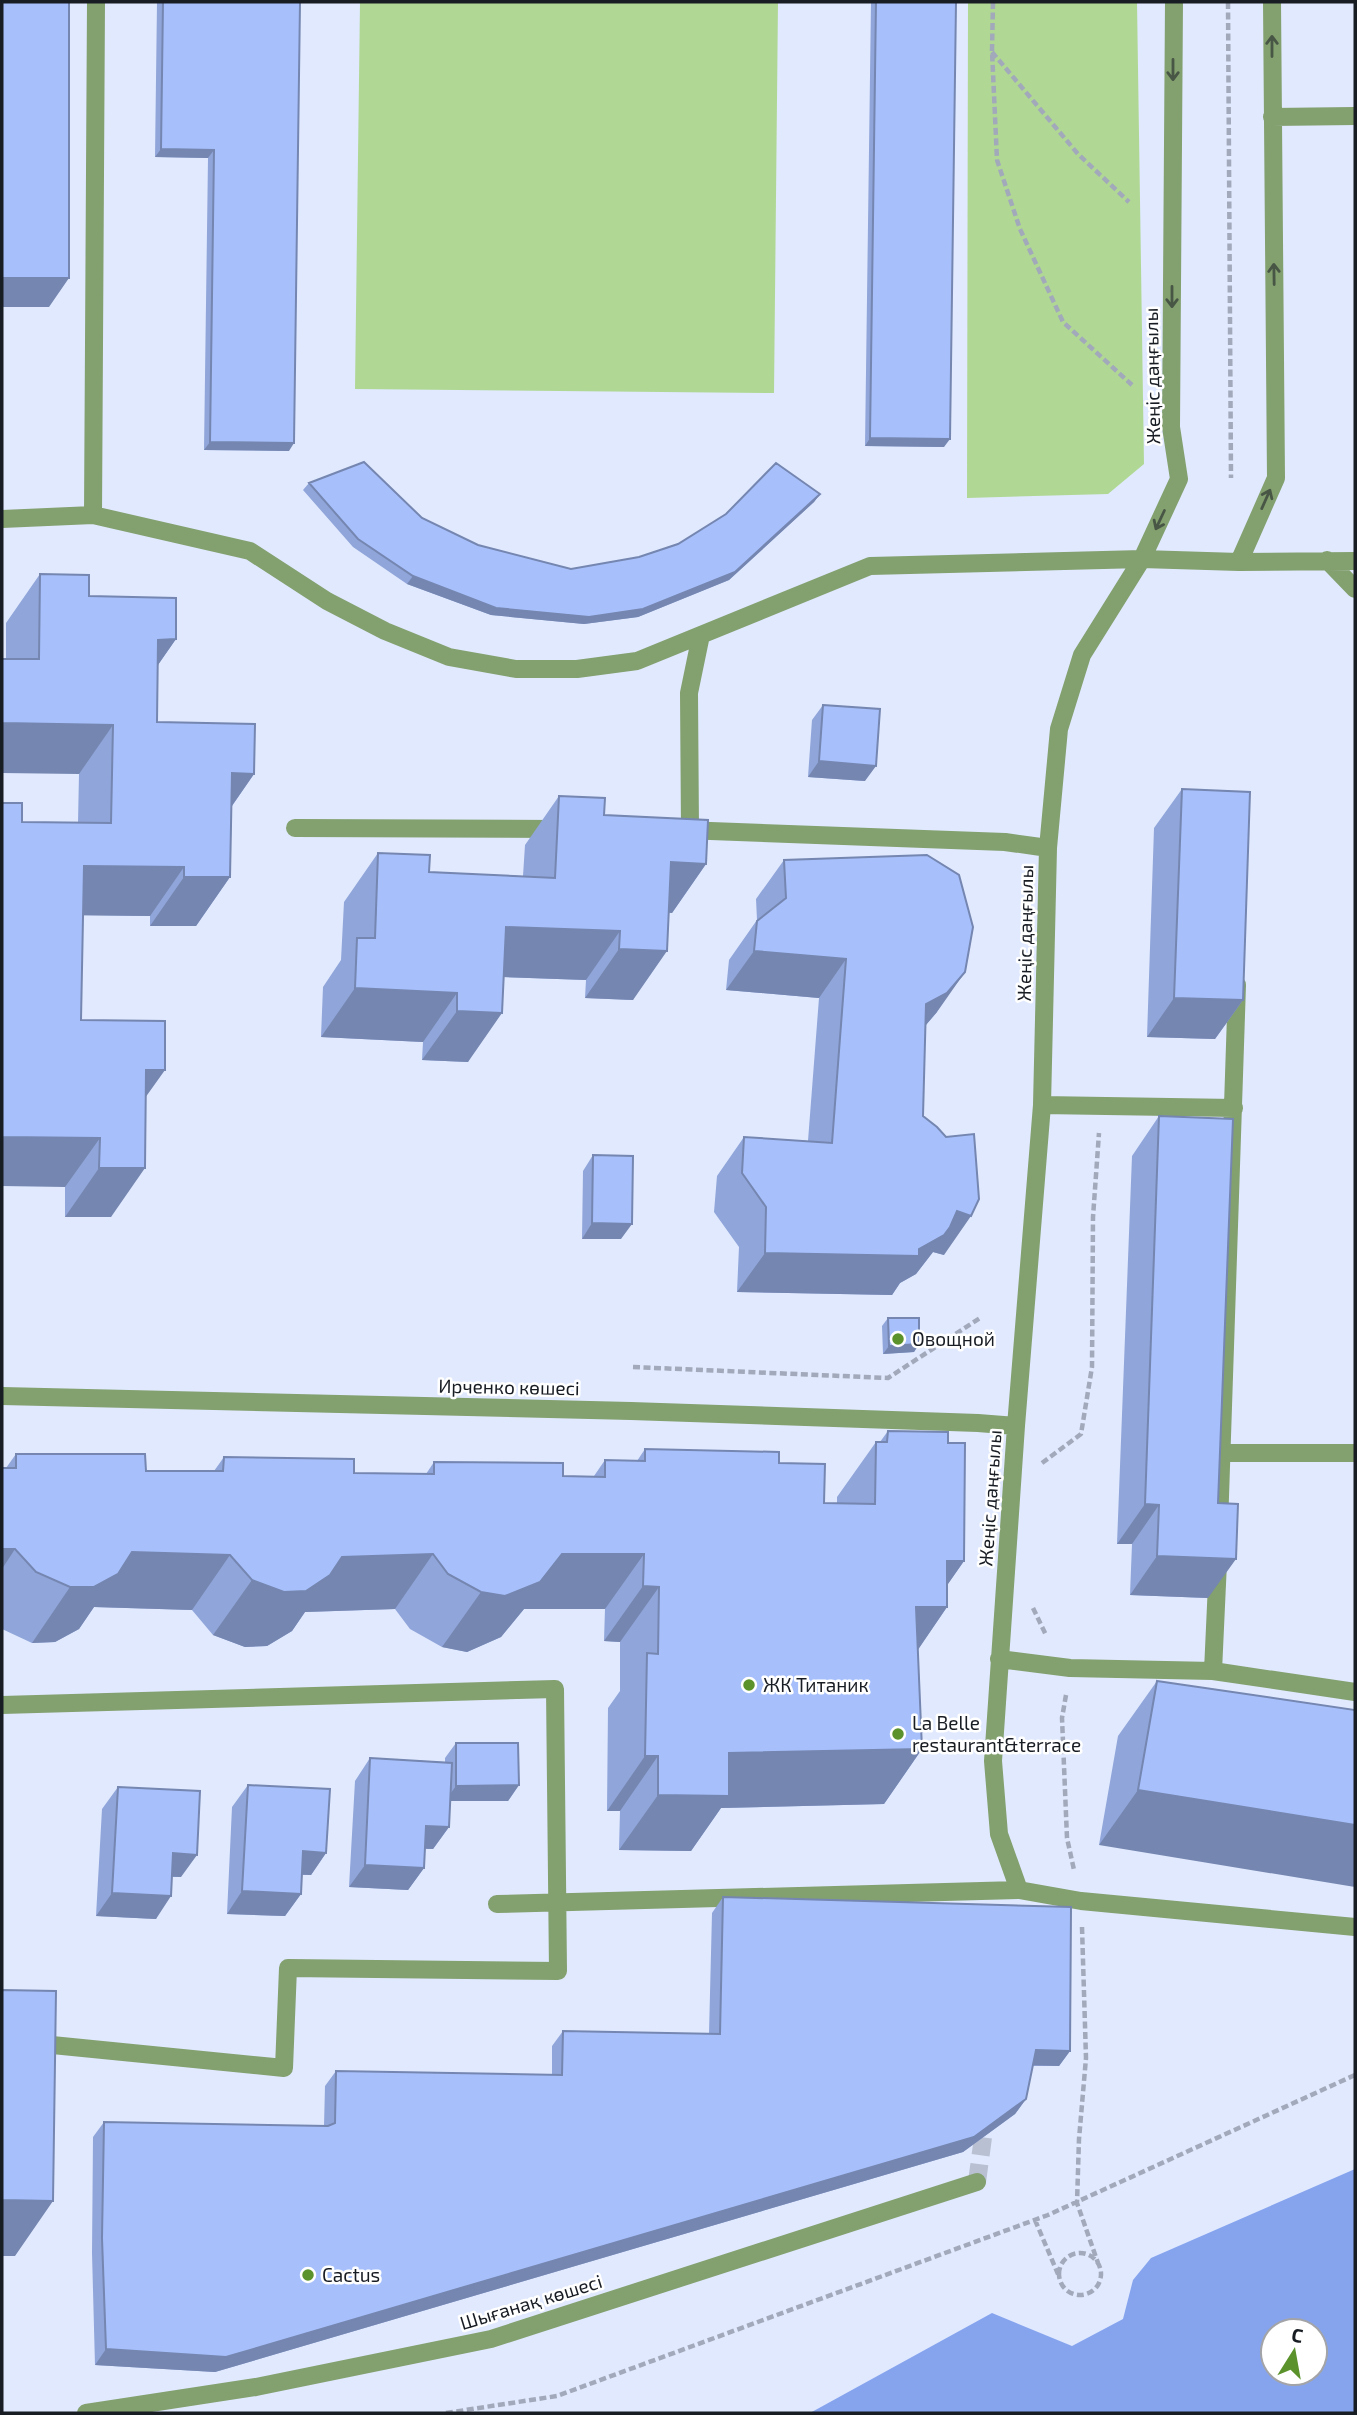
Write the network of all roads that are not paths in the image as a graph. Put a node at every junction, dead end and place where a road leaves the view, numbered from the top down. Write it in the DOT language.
graph roads {
  1 [pos="96,2"];
  2 [pos="1174,2"];
  3 [pos="1272,2"];
  4 [pos="1355,116"];
  5 [pos="1272,117"];
  6 [pos="93,515"];
  7 [pos="2,519"];
  8 [pos="1142,559"];
  9 [pos="1326,561"];
  10 [pos="1355,561"];
  11 [pos="1239,562"];
  12 [pos="1355,589"];
  13 [pos="701,635"];
  14 [pos="296,828"];
  15 [pos="581,829"];
  16 [pos="663,830"];
  17 [pos="690,830"];
  18 [pos="1048,848"];
  19 [pos="1238,961"];
  20 [pos="1042,1105"];
  21 [pos="1234,1108"];
  22 [pos="2,1396"];
  23 [pos="1016,1426"];
  24 [pos="1223,1453"];
  25 [pos="1355,1453"];
  26 [pos="999,1659"];
  27 [pos="1213,1671"];
  28 [pos="1355,1692"];
  29 [pos="2,1705"];
  30 [pos="1019,1890"];
  31 [pos="558,1902"];
  32 [pos="496,1904"];
  33 [pos="1355,1927"];
  34 [pos="2,2040"];
  35 [pos="977,2182"];
  36 [pos="86,2413"];
  1 -- 6 [label="street"];
  2 -- 8 [label="street, Жеңіс даңғылы, one-way"];
  5 -- 3 [label="street, one-way"];
  4 -- 5 [label="street"];
  11 -- 5 [label="street, one-way"];
  6 -- 7 [label="street"];
  6 -- 13 [label="street"];
  8 -- 11 [label="street"];
  8 -- 13 [label="street"];
  8 -- 18 [label="street, Жеңіс даңғылы"];
  9 -- 10 [label="street"];
  9 -- 11 [label="street"];
  9 -- 12 [label="street"];
  13 -- 17 [label="street"];
  14 -- 15 [label="street"];
  16 -- 17 [label="street"];
  17 -- 18 [label="street"];
  18 -- 20 [label="street, Жеңіс даңғылы"];
  19 -- 21 [label="street"];
  20 -- 21 [label="street"];
  20 -- 23 [label="street, Жеңіс даңғылы"];
  21 -- 24 [label="street"];
  22 -- 23 [label="street, Ирченко көшесі"];
  23 -- 26 [label="street, Жеңіс даңғылы"];
  24 -- 25 [label="street"];
  24 -- 27 [label="street"];
  26 -- 27 [label="street"];
  26 -- 30 [label="street, Жеңіс даңғылы"];
  27 -- 28 [label="street"];
  29 -- 31 [label="street"];
  30 -- 31 [label="street"];
  30 -- 33 [label="street"];
  31 -- 32 [label="street"];
  31 -- 34 [label="street"];
  35 -- 36 [label="street, Шығанақ көшесі"];
}
